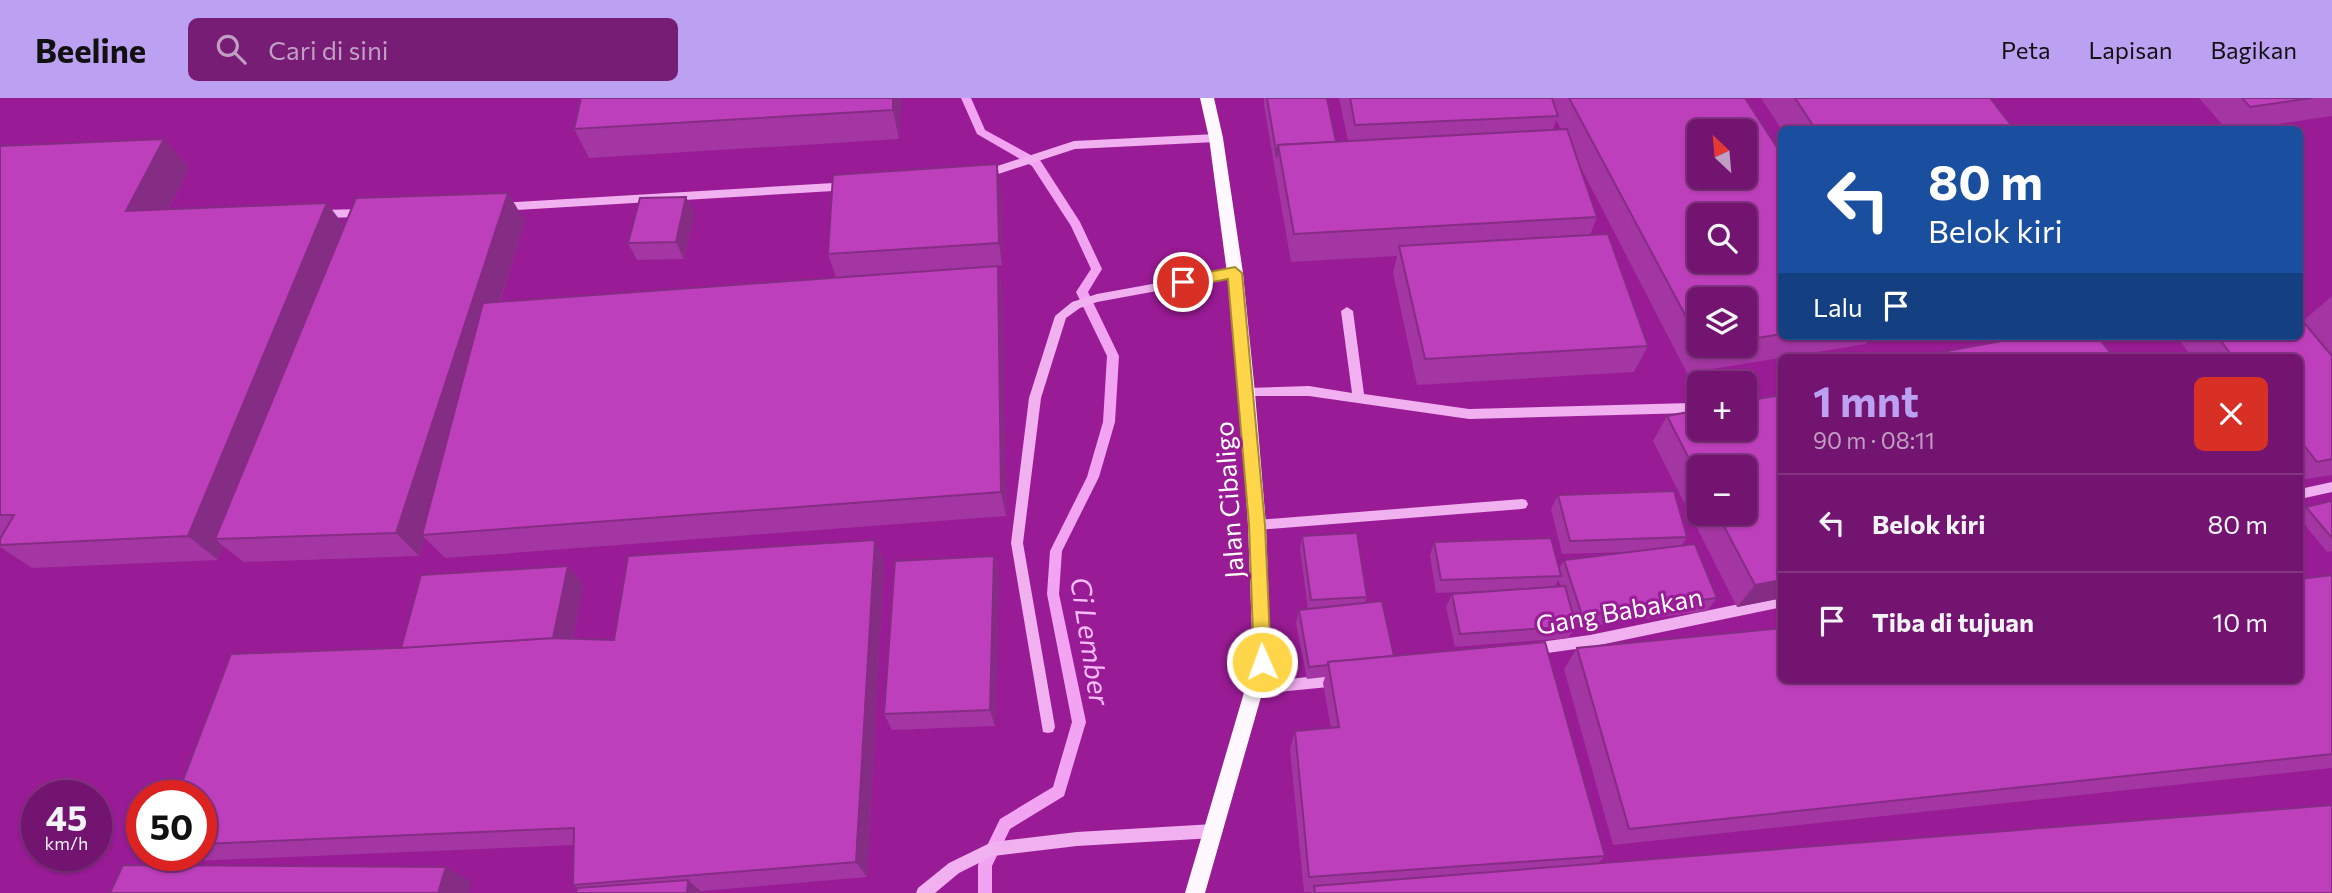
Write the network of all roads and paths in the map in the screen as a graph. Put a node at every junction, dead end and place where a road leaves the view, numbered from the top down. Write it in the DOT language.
graph roads {
  1 [pos="1207,98"];
  2 [pos="1216,138"];
  3 [pos="970,178"];
  4 [pos="861,186"];
  5 [pos="486,208"];
  6 [pos="375,213"];
  7 [pos="306,214"];
  8 [pos="1235,273"];
  9 [pos="1347,311"];
  10 [pos="1247,393"];
  11 [pos="1359,398"];
  12 [pos="1687,408"];
  13 [pos="2332,487"];
  14 [pos="2303,493"];
  15 [pos="1522,504"];
  16 [pos="1257,525"];
  17 [pos="1778,602"];
  18 [pos="1514,651"];
  19 [pos="1354,677"];
  20 [pos="1256,688"];
  21 [pos="1048,727"];
  22 [pos="1214,831"];
  23 [pos="923,893"];
  24 [pos="1195,893"];
  1 -- 2 [label="main road, Jalan Cibaligo"];
  2 -- 3 [label="street"];
  2 -- 8 [label="main road, Jalan Cibaligo"];
  4 -- 5 [label="street"];
  6 -- 7 [label="street"];
  8 -- 10 [label="main road, Jalan Cibaligo"];
  8 -- 21 [label="street"];
  9 -- 11 [label="street"];
  10 -- 11 [label="street"];
  10 -- 16 [label="main road, Jalan Cibaligo"];
  11 -- 12 [label="lane"];
  13 -- 14 [label="street"];
  15 -- 16 [label="street"];
  16 -- 20 [label="main road, Jalan Cibaligo"];
  17 -- 18 [label="street, Gang Babakan"];
  19 -- 20 [label="street"];
  20 -- 22 [label="main road, Jalan Cibaligo"];
  22 -- 23 [label="street"];
  22 -- 24 [label="main road, Jalan Cibaligo"];
}
